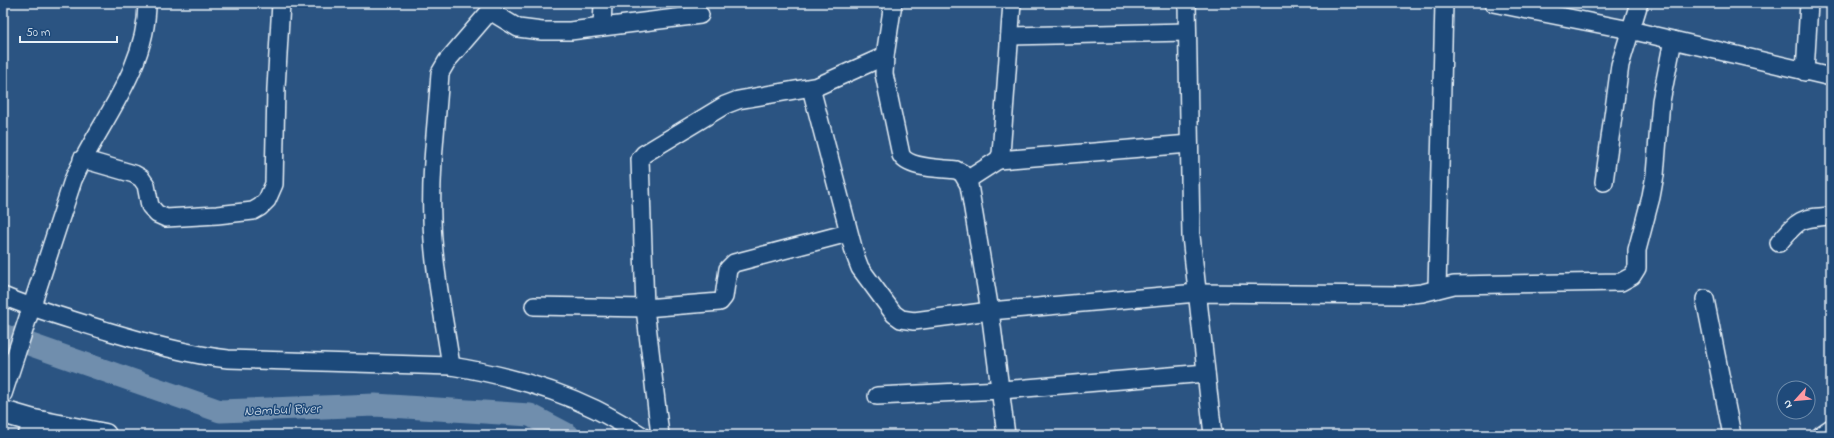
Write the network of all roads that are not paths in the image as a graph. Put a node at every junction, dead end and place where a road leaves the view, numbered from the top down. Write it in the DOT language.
graph roads {
  1 [pos="148,3"];
  2 [pos="281,3"];
  3 [pos="603,3"];
  4 [pos="892,3"];
  5 [pos="1012,3"];
  6 [pos="1187,3"];
  7 [pos="1444,3"];
  8 [pos="1497,3"];
  9 [pos="1638,3"];
  10 [pos="1808,3"];
  11 [pos="490,7"];
  12 [pos="700,15"];
  13 [pos="602,27"];
  14 [pos="1630,30"];
  15 [pos="1187,32"];
  16 [pos="1010,36"];
  17 [pos="1673,40"];
  18 [pos="885,56"];
  19 [pos="1805,72"];
  20 [pos="1831,77"];
  21 [pos="811,88"];
  22 [pos="1189,144"];
  23 [pos="82,159"];
  24 [pos="998,160"];
  25 [pos="967,180"];
  26 [pos="1604,182"];
  27 [pos="1831,216"];
  28 [pos="848,233"];
  29 [pos="1779,243"];
  30 [pos="1437,289"];
  31 [pos="1197,293"];
  32 [pos="3,296"];
  33 [pos="1705,299"];
  34 [pos="534,306"];
  35 [pos="645,308"];
  36 [pos="31,311"];
  37 [pos="990,311"];
  38 [pos="451,366"];
  39 [pos="1206,373"];
  40 [pos="1001,390"];
  41 [pos="5,391"];
  42 [pos="877,396"];
  43 [pos="3,412"];
  44 [pos="3,424"];
  45 [pos="1831,428"];
  46 [pos="32,431"];
  47 [pos="105,435"];
  48 [pos="641,435"];
  49 [pos="660,435"];
  50 [pos="1006,435"];
  51 [pos="1213,435"];
  52 [pos="1732,435"];
  53 [pos="1821,435"];
  1 -- 23 [label="street"];
  2 -- 23 [label="street"];
  3 -- 13 [label="street"];
  4 -- 18 [label="street"];
  5 -- 16 [label="street"];
  6 -- 15 [label="street"];
  7 -- 30 [label="street"];
  8 -- 14 [label="street"];
  9 -- 14 [label="street"];
  10 -- 19 [label="street"];
  11 -- 13 [label="street"];
  11 -- 38 [label="street"];
  12 -- 13 [label="street"];
  14 -- 17 [label="street"];
  14 -- 26 [label="street"];
  15 -- 16 [label="street"];
  15 -- 22 [label="street"];
  16 -- 24 [label="street"];
  17 -- 19 [label="street"];
  17 -- 30 [label="street"];
  18 -- 21 [label="street"];
  18 -- 25 [label="street"];
  19 -- 20 [label="street"];
  21 -- 28 [label="street"];
  21 -- 35 [label="street"];
  22 -- 24 [label="street"];
  22 -- 31 [label="street"];
  23 -- 36 [label="street"];
  24 -- 25 [label="street"];
  25 -- 37 [label="street"];
  27 -- 29 [label="street"];
  28 -- 35 [label="street"];
  28 -- 37 [label="street"];
  30 -- 31 [label="street"];
  31 -- 37 [label="street"];
  31 -- 39 [label="street"];
  32 -- 36 [label="street"];
  33 -- 52 [label="street"];
  34 -- 35 [label="street"];
  35 -- 49 [label="street"];
  36 -- 38 [label="street"];
  36 -- 41 [label="street"];
  37 -- 40 [label="street"];
  38 -- 48 [label="street"];
  39 -- 40 [label="street"];
  39 -- 51 [label="street"];
  40 -- 42 [label="street"];
  40 -- 50 [label="street"];
  43 -- 46 [label="highway"];
  44 -- 46 [label="highway"];
  45 -- 53 [label="street"];
  46 -- 47 [label="highway"];
}
